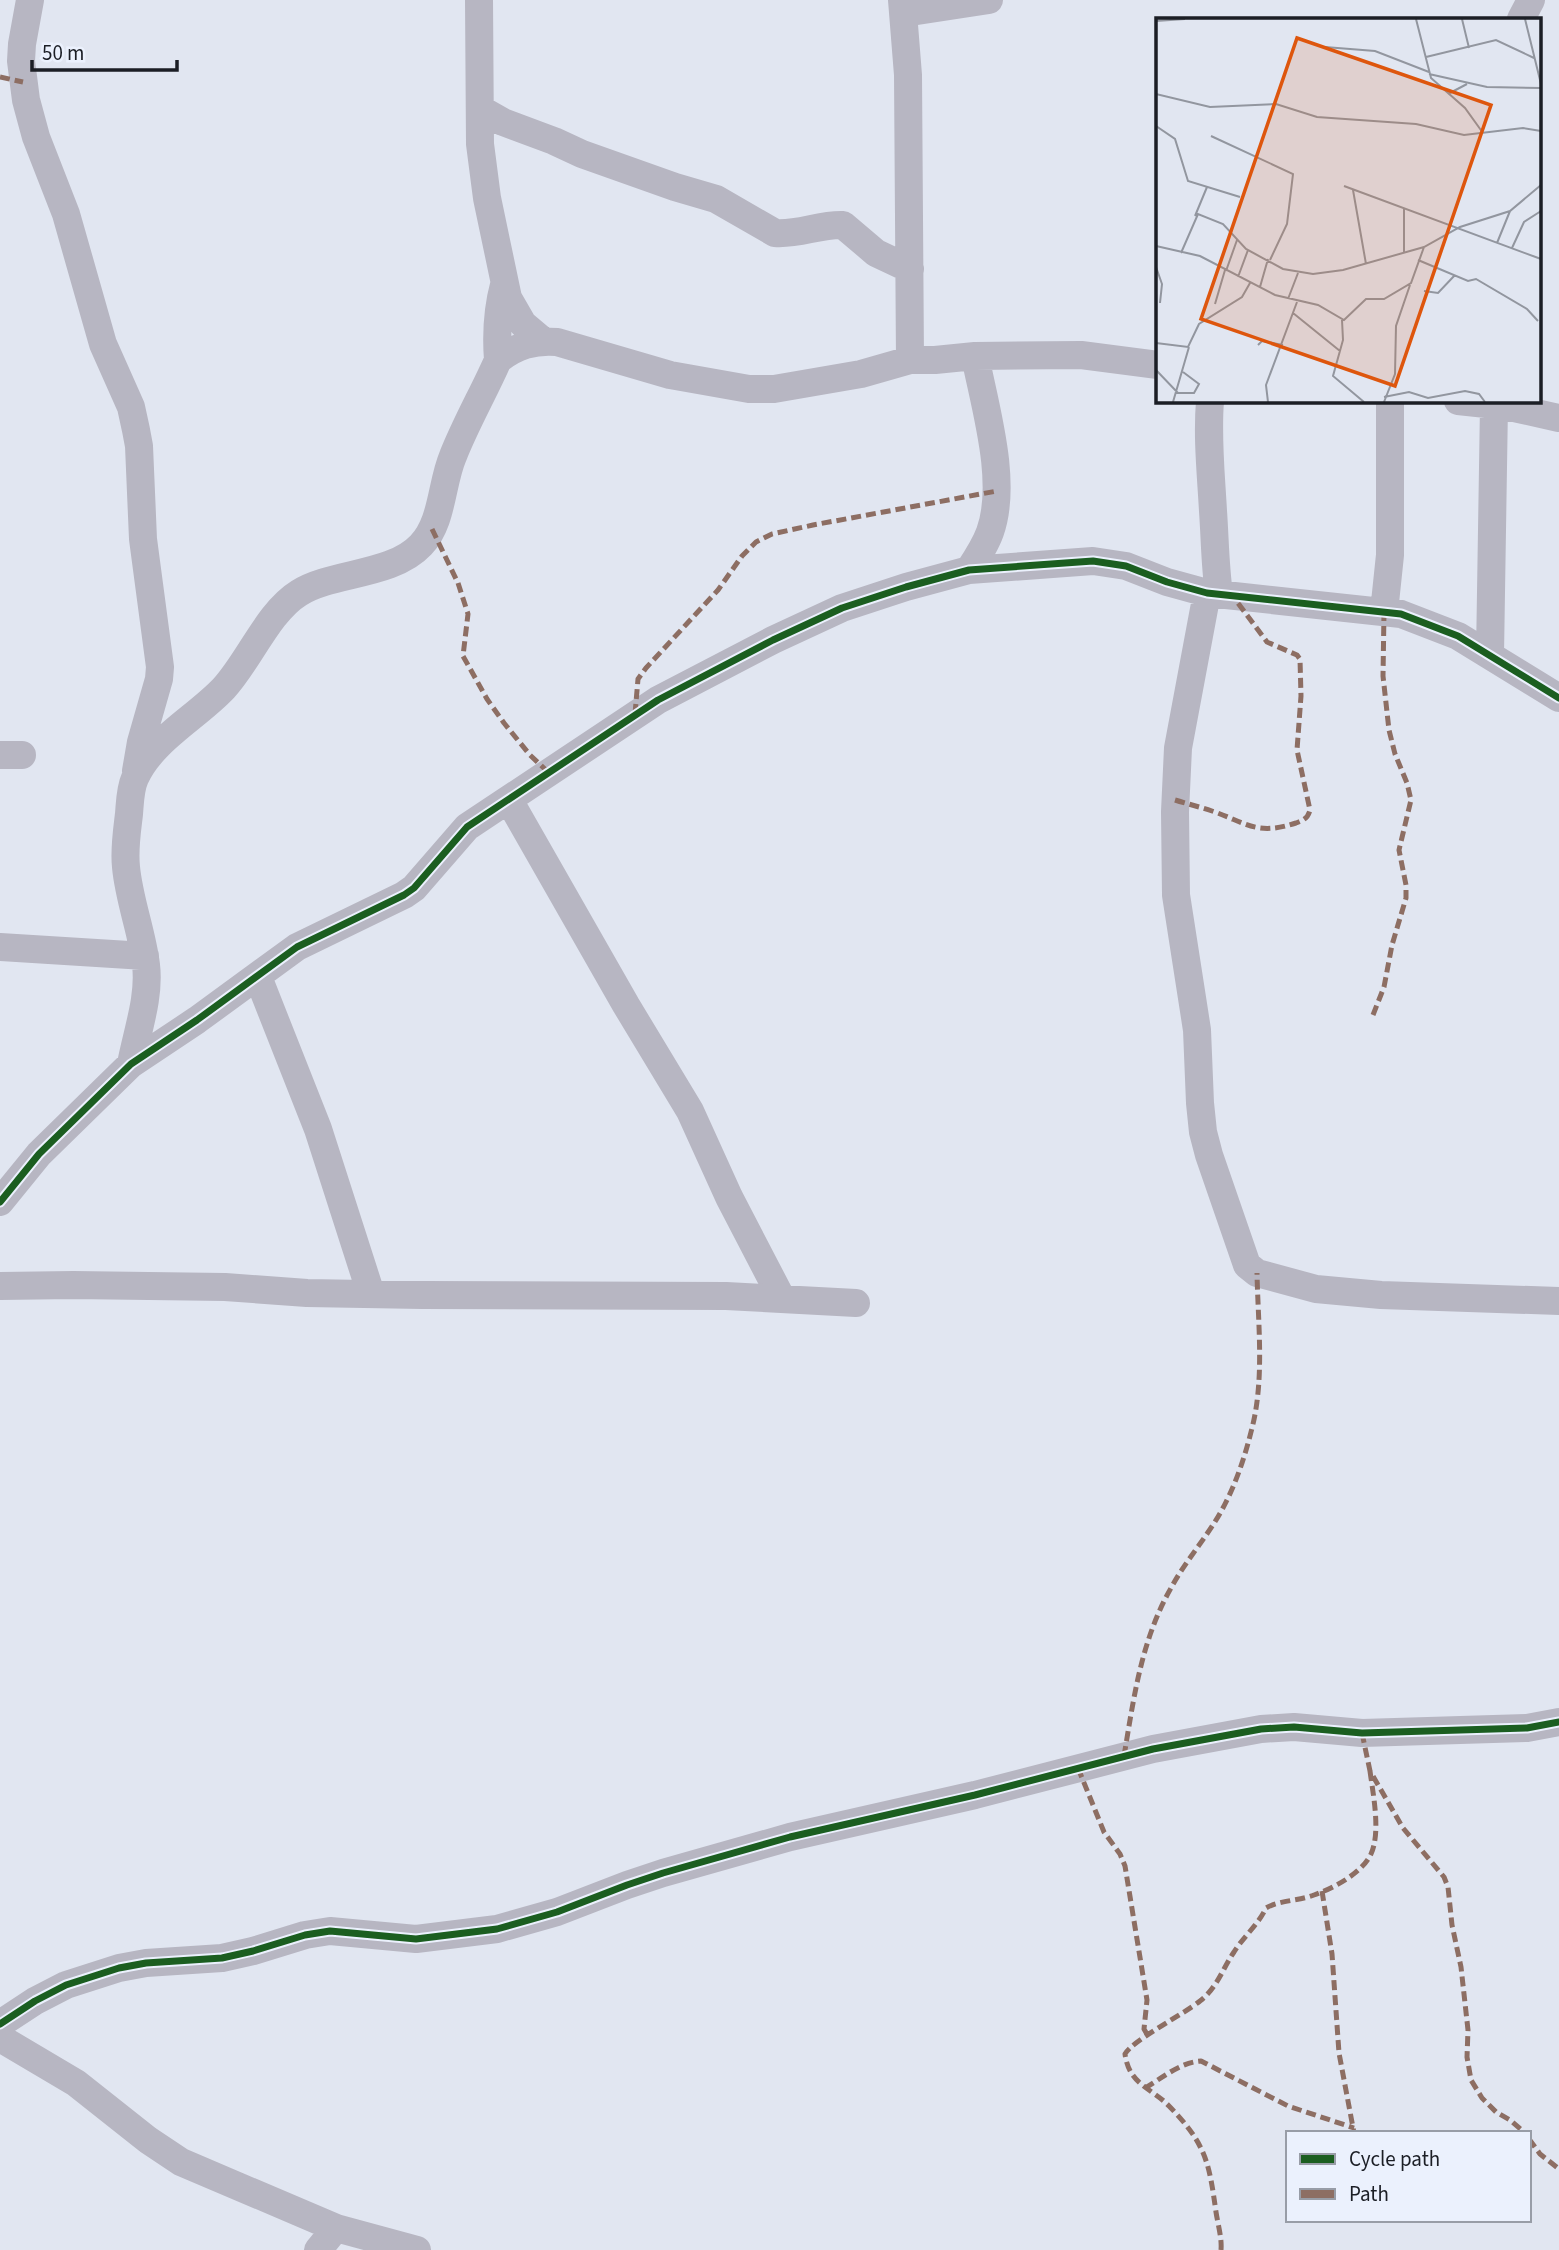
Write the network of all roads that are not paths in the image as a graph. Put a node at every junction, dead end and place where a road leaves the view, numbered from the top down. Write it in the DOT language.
graph roads {
  1 [pos="30,0"];
  2 [pos="479,0"];
  3 [pos="989,0"];
  4 [pos="1531,0"];
  5 [pos="903,6"];
  6 [pos="1522,18"];
  7 [pos="480,109"];
  8 [pos="910,269"];
  9 [pos="503,285"];
  10 [pos="542,341"];
  11 [pos="975,356"];
  12 [pos="498,360"];
  13 [pos="910,360"];
  14 [pos="1156,365"];
  15 [pos="1210,402"];
  16 [pos="1390,402"];
  17 [pos="1472,402"];
  18 [pos="1501,404"];
  19 [pos="1559,418"];
  20 [pos="969,570"];
  21 [pos="1213,593"];
  22 [pos="1384,612"];
  23 [pos="1490,655"];
  24 [pos="1559,698"];
  25 [pos="135,777"];
  26 [pos="509,800"];
  27 [pos="0,947"];
  28 [pos="145,956"];
  29 [pos="258,977"];
  30 [pos="131,1064"];
  31 [pos="0,1202"];
  32 [pos="0,1286"];
  33 [pos="370,1294"];
  34 [pos="782,1299"];
  35 [pos="1559,1301"];
  36 [pos="856,1303"];
  37 [pos="1559,1722"];
  38 [pos="9,2019"];
  39 [pos="0,2038"];
  40 [pos="336,2228"];
  41 [pos="318,2250"];
  42 [pos="417,2250"];
  1 -- 25 [label="street"];
  2 -- 7 [label="street"];
  3 -- 5 [label="street"];
  4 -- 6 [label="street"];
  5 -- 8 [label="street"];
  7 -- 8 [label="street"];
  7 -- 9 [label="street"];
  8 -- 13 [label="street"];
  9 -- 10 [label="street"];
  9 -- 12 [label="street"];
  10 -- 12 [label="street"];
  10 -- 13 [label="street"];
  11 -- 13 [label="street"];
  11 -- 14 [label="street"];
  11 -- 20 [label="street"];
  12 -- 25 [label="street"];
  15 -- 21 [label="street"];
  16 -- 22 [label="street"];
  17 -- 18 [label="street"];
  18 -- 19 [label="street"];
  18 -- 23 [label="street"];
  20 -- 21 [label="street"];
  20 -- 26 [label="street"];
  21 -- 22 [label="street"];
  21 -- 35 [label="street"];
  22 -- 23 [label="street"];
  23 -- 24 [label="street"];
  25 -- 28 [label="street"];
  26 -- 29 [label="street"];
  26 -- 34 [label="street"];
  27 -- 28 [label="street"];
  28 -- 30 [label="street"];
  29 -- 30 [label="street"];
  29 -- 33 [label="street"];
  30 -- 31 [label="street"];
  32 -- 33 [label="street"];
  33 -- 34 [label="street"];
  34 -- 36 [label="street"];
  37 -- 38 [label="street"];
  39 -- 40 [label="street"];
  40 -- 41 [label="street"];
  40 -- 42 [label="street"];
}
